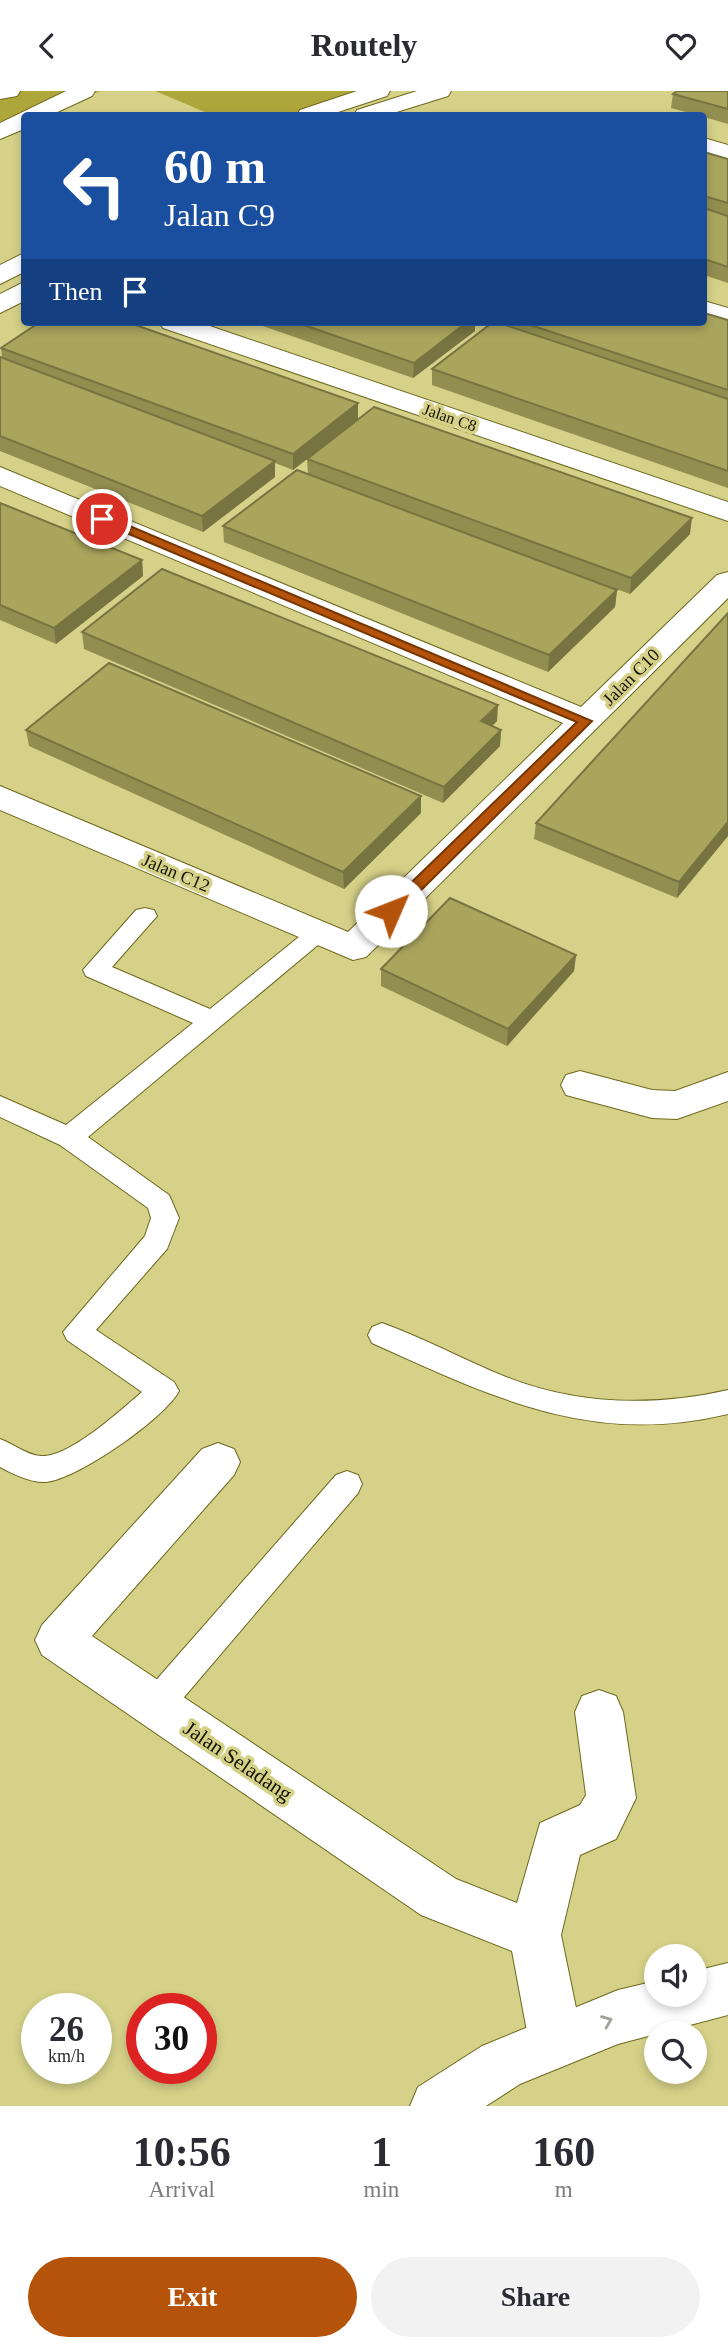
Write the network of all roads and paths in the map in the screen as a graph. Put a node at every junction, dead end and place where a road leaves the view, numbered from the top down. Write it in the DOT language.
graph roads {
  1 [pos="9,91"];
  2 [pos="84,91"];
  3 [pos="379,91"];
  4 [pos="440,91"];
  5 [pos="0,92"];
  6 [pos="40,112"];
  7 [pos="318,112"];
  8 [pos="374,112"];
  9 [pos="21,122"];
  10 [pos="0,132"];
  11 [pos="707,146"];
  12 [pos="728,152"];
  13 [pos="21,263"];
  14 [pos="0,276"];
  15 [pos="21,292"];
  16 [pos="0,305"];
  17 [pos="707,310"];
  18 [pos="728,316"];
  19 [pos="184,326"];
  20 [pos="0,476"];
  21 [pos="728,512"];
  22 [pos="728,581"];
  23 [pos="586,721"];
  24 [pos="0,797"];
  25 [pos="145,916"];
  26 [pos="319,934"];
  27 [pos="353,948"];
  28 [pos="213,1021"];
  29 [pos="580,1085"];
  30 [pos="728,1086"];
  31 [pos="0,1106"];
  32 [pos="69,1138"];
  33 [pos="382,1335"];
  34 [pos="728,1402"];
  35 [pos="0,1452"];
  36 [pos="218,1462"];
  37 [pos="347,1484"];
  38 [pos="156,1705"];
  39 [pos="599,1712"];
  40 [pos="535,1935"];
  41 [pos="728,1989"];
  42 [pos="556,2042"];
  43 [pos="494,2085"];
  44 [pos="437,2106"];
  1 -- 5 [label="street"];
  2 -- 6 [label="street"];
  3 -- 7 [label="street"];
  4 -- 8 [label="street"];
  9 -- 10 [label="street"];
  11 -- 12 [label="street"];
  13 -- 14 [label="street"];
  15 -- 16 [label="street"];
  17 -- 18 [label="street"];
  19 -- 21 [label="street, Jalan C8"];
  20 -- 23 [label="street"];
  22 -- 23 [label="street, Jalan C10"];
  23 -- 27 [label="street, Jalan C10"];
  24 -- 26 [label="street, Jalan C12"];
  25 -- 28 [label="lane"];
  26 -- 27 [label="street, Jalan C12"];
  26 -- 28 [label="lane"];
  28 -- 32 [label="lane"];
  29 -- 30 [label="street"];
  31 -- 32 [label="lane"];
  32 -- 35 [label="lane"];
  33 -- 34 [label="lane"];
  36 -- 38 [label="street, Jalan Seladang"];
  37 -- 38 [label="lane"];
  38 -- 40 [label="street, Jalan Seladang"];
  39 -- 40 [label="street"];
  40 -- 42 [label="street"];
  42 -- 41 [label="street, one-way"];
  42 -- 43 [label="street"];
  43 -- 44 [label="street"];
}
